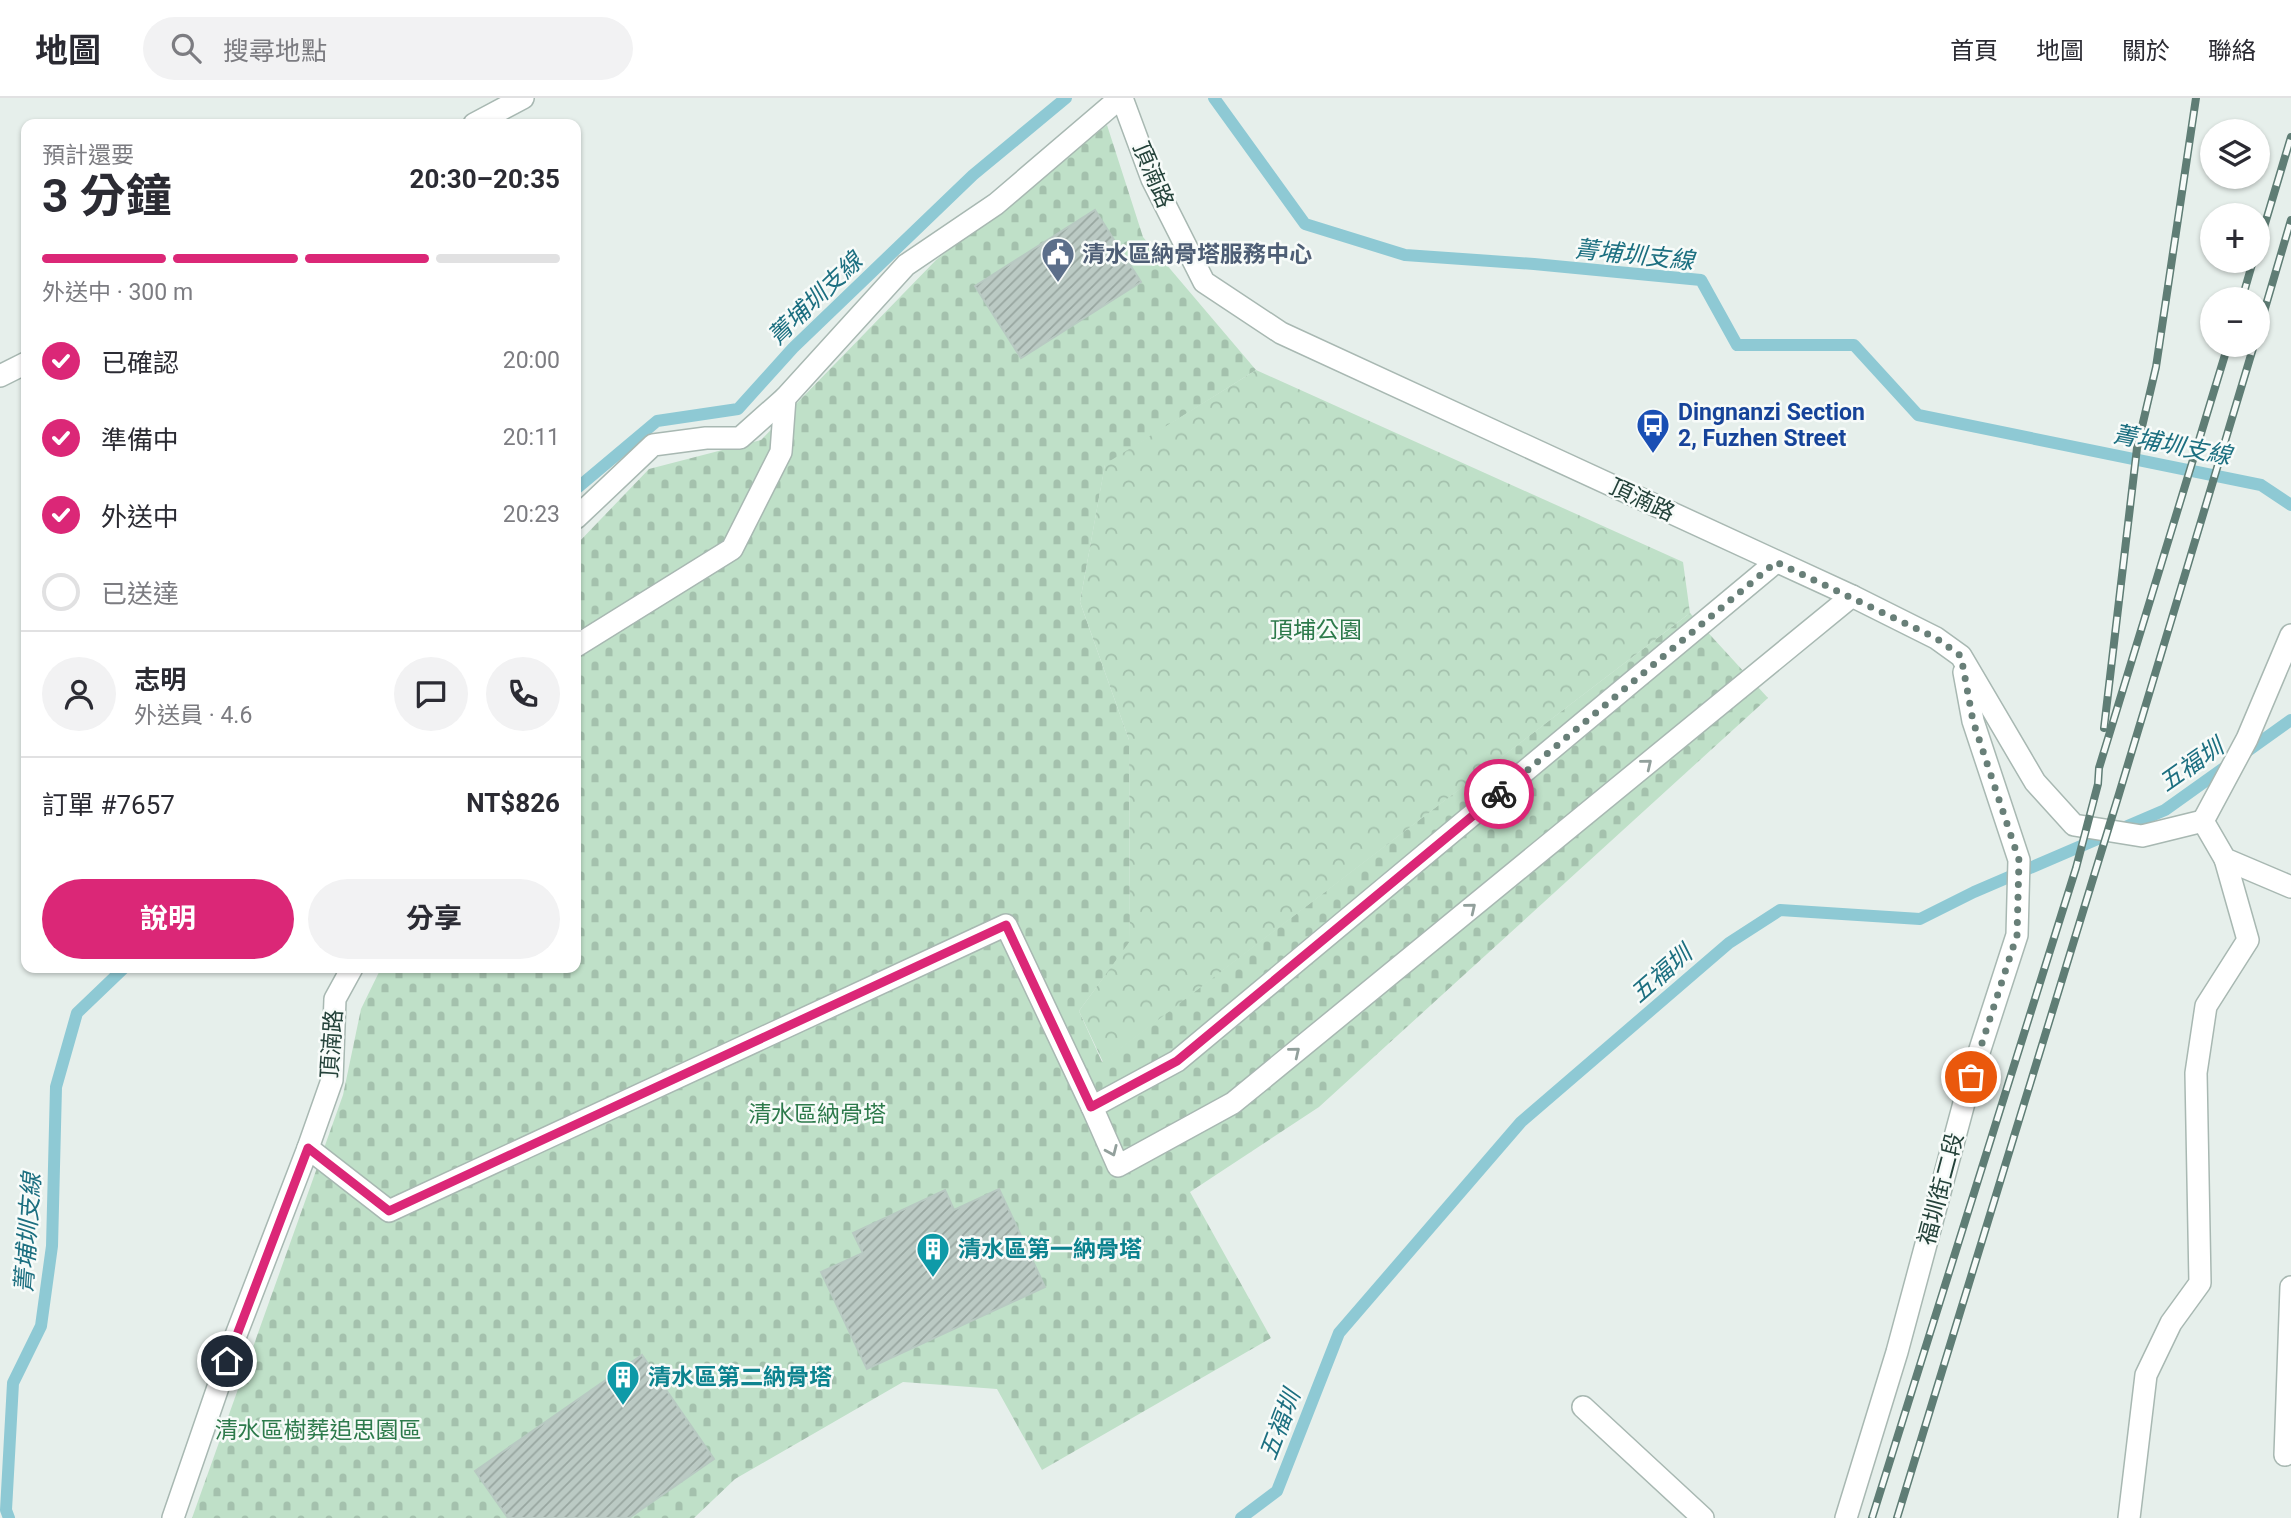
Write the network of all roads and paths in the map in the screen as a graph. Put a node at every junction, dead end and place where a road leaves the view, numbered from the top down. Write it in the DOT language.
graph roads {
  1 [pos="523,98"];
  2 [pos="1121,98"];
  3 [pos="483,119"];
  4 [pos="21,366"];
  5 [pos="0,376"];
  6 [pos="785,398"];
  7 [pos="581,513"];
  8 [pos="1776,562"];
  9 [pos="1852,596"];
  10 [pos="2291,635"];
  11 [pos="581,643"];
  12 [pos="1961,656"];
  13 [pos="2203,821"];
  14 [pos="2225,859"];
  15 [pos="2291,887"];
  16 [pos="349,973"];
  17 [pos="1091,1107"];
  18 [pos="308,1148"];
  19 [pos="2291,1287"];
  20 [pos="1583,1408"];
  21 [pos="2285,1455"];
  22 [pos="173,1518"];
  23 [pos="1703,1518"];
  24 [pos="1846,1518"];
  25 [pos="2129,1518"];
  1 -- 3 [label="street"];
  2 -- 6 [label="street, 頂湳路"];
  2 -- 8 [label="street, 頂湳路"];
  4 -- 5 [label="street"];
  6 -- 7 [label="street, 頂湳路"];
  6 -- 11 [label="street"];
  8 -- 9 [label="street, 頂湳路"];
  8 -- 17 [label="street"];
  9 -- 12 [label="street, 頂湳路"];
  17 -- 9 [label="street, one-way"];
  10 -- 13 [label="street"];
  12 -- 13 [label="street, 頂湳路"];
  12 -- 24 [label="street, 福圳街二段"];
  13 -- 14 [label="street"];
  14 -- 15 [label="street"];
  14 -- 25 [label="street"];
  16 -- 18 [label="street, 頂湳路"];
  17 -- 18 [label="street"];
  18 -- 22 [label="street, 頂湳路"];
  19 -- 21 [label="street"];
  20 -- 23 [label="street"];
}
